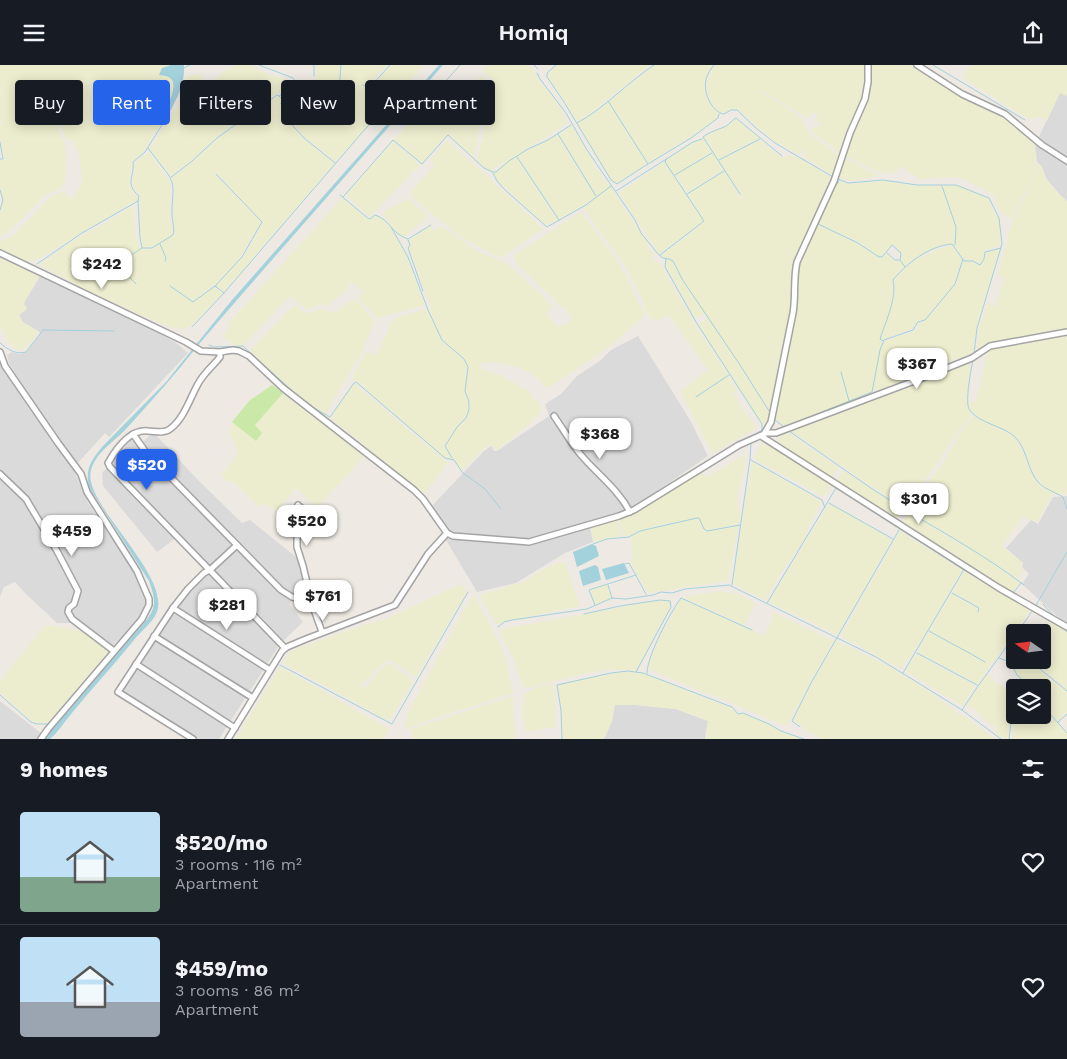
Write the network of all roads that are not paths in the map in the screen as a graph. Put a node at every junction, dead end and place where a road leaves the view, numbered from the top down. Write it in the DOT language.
graph roads {
  1 [pos="868,65"];
  2 [pos="918,65"];
  3 [pos="1067,161"];
  4 [pos="0,253"];
  5 [pos="1067,333"];
  6 [pos="0,352"];
  7 [pos="220,352"];
  8 [pos="554,416"];
  9 [pos="133,434"];
  10 [pos="763,434"];
  11 [pos="0,474"];
  12 [pos="298,505"];
  13 [pos="630,512"];
  14 [pos="447,533"];
  15 [pos="237,545"];
  16 [pos="208,570"];
  17 [pos="312,604"];
  18 [pos="173,607"];
  19 [pos="1067,627"];
  20 [pos="322,632"];
  21 [pos="154,636"];
  22 [pos="285,648"];
  23 [pos="114,651"];
  24 [pos="136,664"];
  25 [pos="270,670"];
  26 [pos="253,698"];
  27 [pos="235,728"];
  28 [pos="41,739"];
  29 [pos="193,739"];
  30 [pos="228,739"];
  1 -- 10 [label="street"];
  2 -- 3 [label="street"];
  4 -- 7 [label="street"];
  5 -- 10 [label="street"];
  6 -- 23 [label="street"];
  7 -- 9 [label="street"];
  7 -- 14 [label="street"];
  8 -- 13 [label="street"];
  9 -- 15 [label="street"];
  9 -- 16 [label="street"];
  10 -- 13 [label="street"];
  10 -- 19 [label="street"];
  11 -- 23 [label="street"];
  12 -- 17 [label="street"];
  13 -- 14 [label="street"];
  14 -- 20 [label="street"];
  15 -- 16 [label="street"];
  15 -- 17 [label="street"];
  16 -- 18 [label="street"];
  16 -- 22 [label="street"];
  17 -- 20 [label="street"];
  18 -- 21 [label="street"];
  18 -- 25 [label="street"];
  20 -- 22 [label="street"];
  21 -- 24 [label="street"];
  21 -- 26 [label="street"];
  22 -- 25 [label="street"];
  23 -- 28 [label="street"];
  24 -- 27 [label="street"];
  24 -- 29 [label="street"];
  25 -- 26 [label="street"];
  26 -- 27 [label="street"];
  27 -- 30 [label="street"];
}
